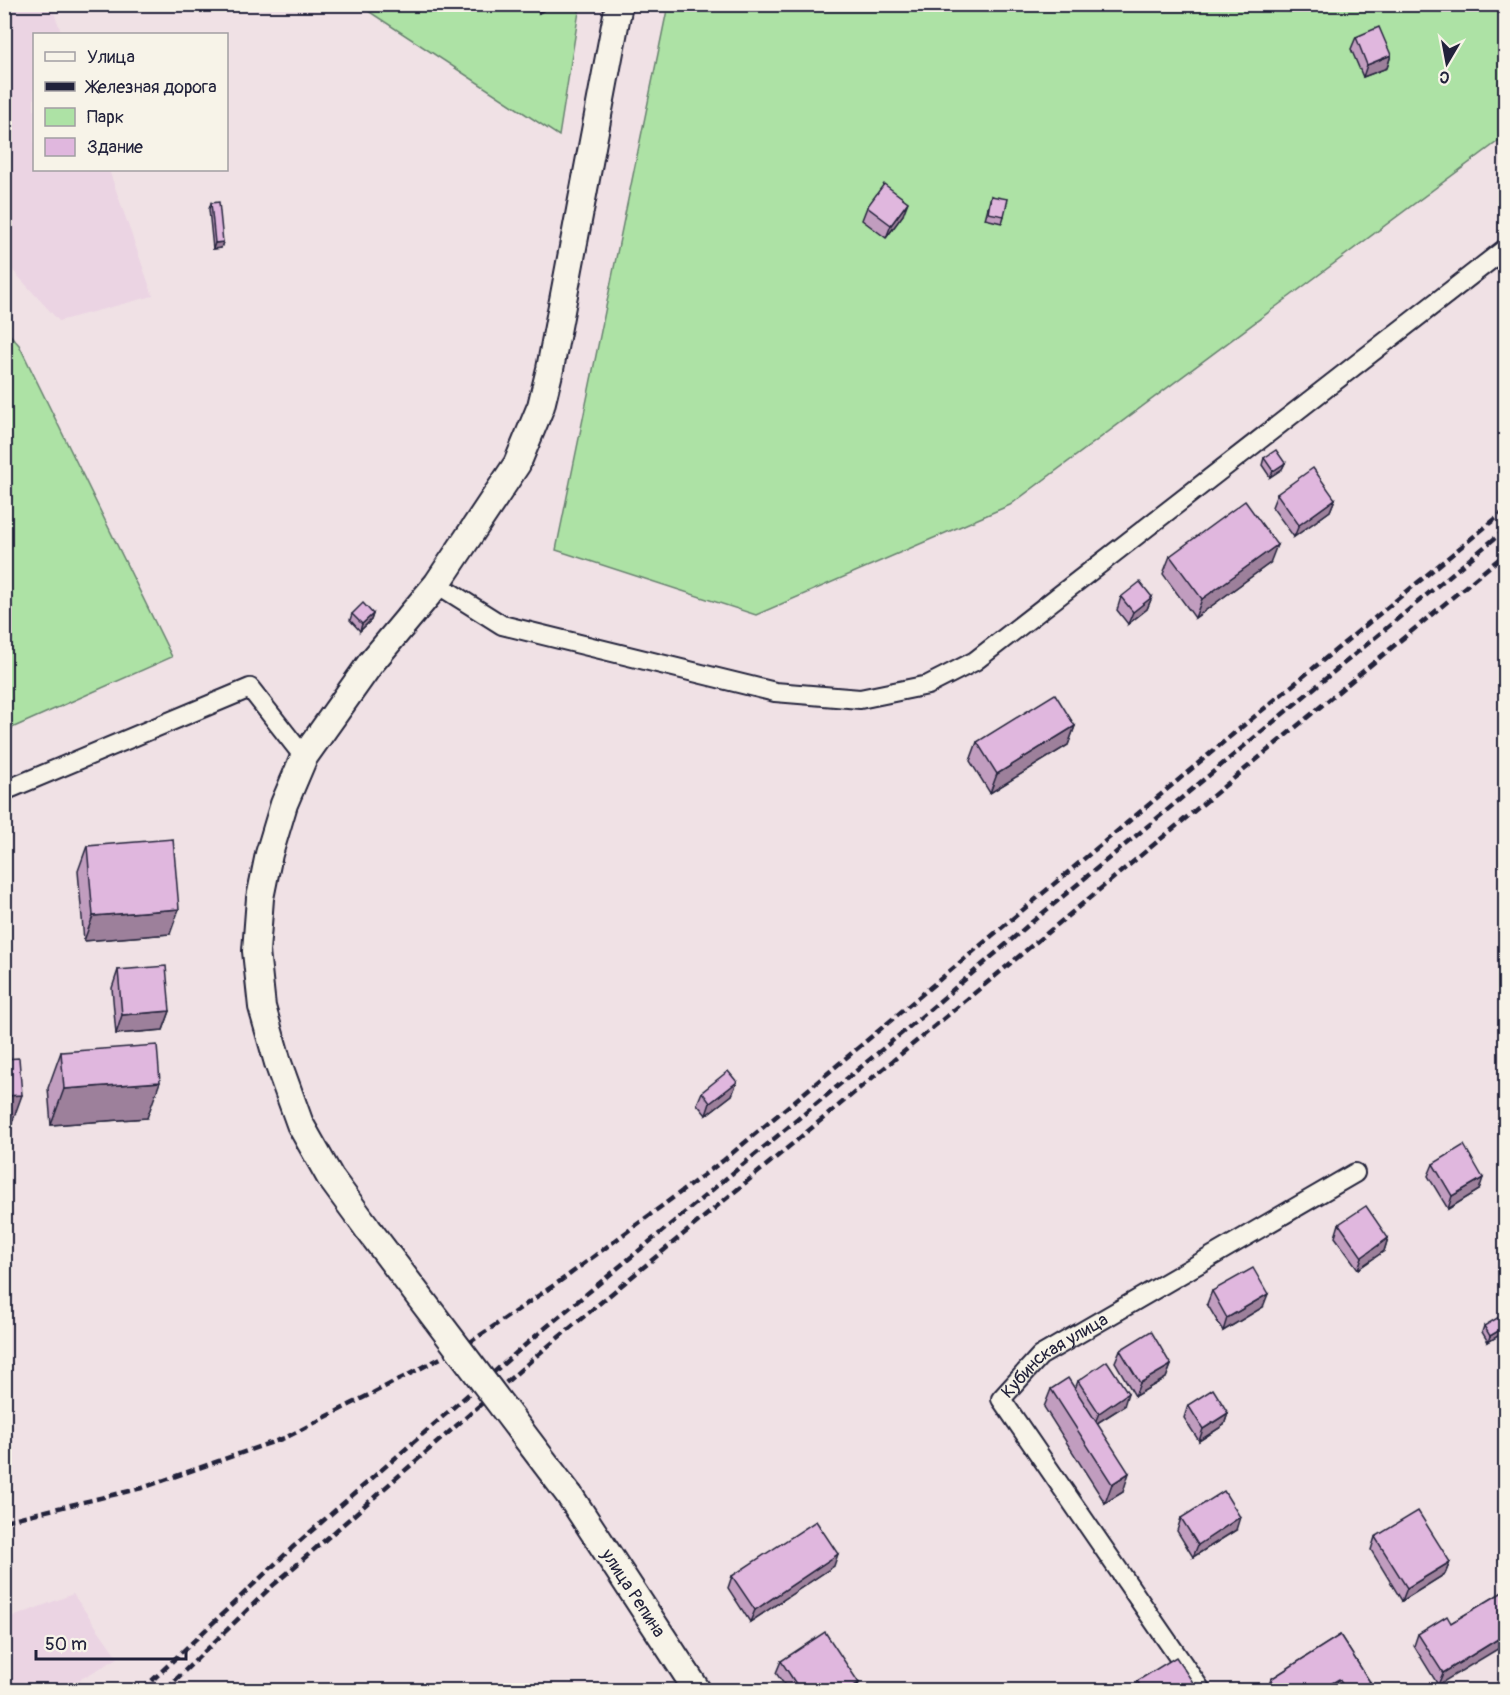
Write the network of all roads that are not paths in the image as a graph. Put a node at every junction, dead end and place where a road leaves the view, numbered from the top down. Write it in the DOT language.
graph roads {
  1 [pos="619,4"];
  2 [pos="1506,248"];
  3 [pos="437,585"];
  4 [pos="304,757"];
  5 [pos="4,791"];
  6 [pos="1355,1173"];
  7 [pos="697,1690"];
  8 [pos="1201,1690"];
  1 -- 3 [label="main road, улица Репина"];
  2 -- 3 [label="street"];
  3 -- 4 [label="main road, улица Репина"];
  4 -- 5 [label="street"];
  4 -- 7 [label="main road, улица Репина, bridge"];
  6 -- 8 [label="street, Кубинская улица"];
}
